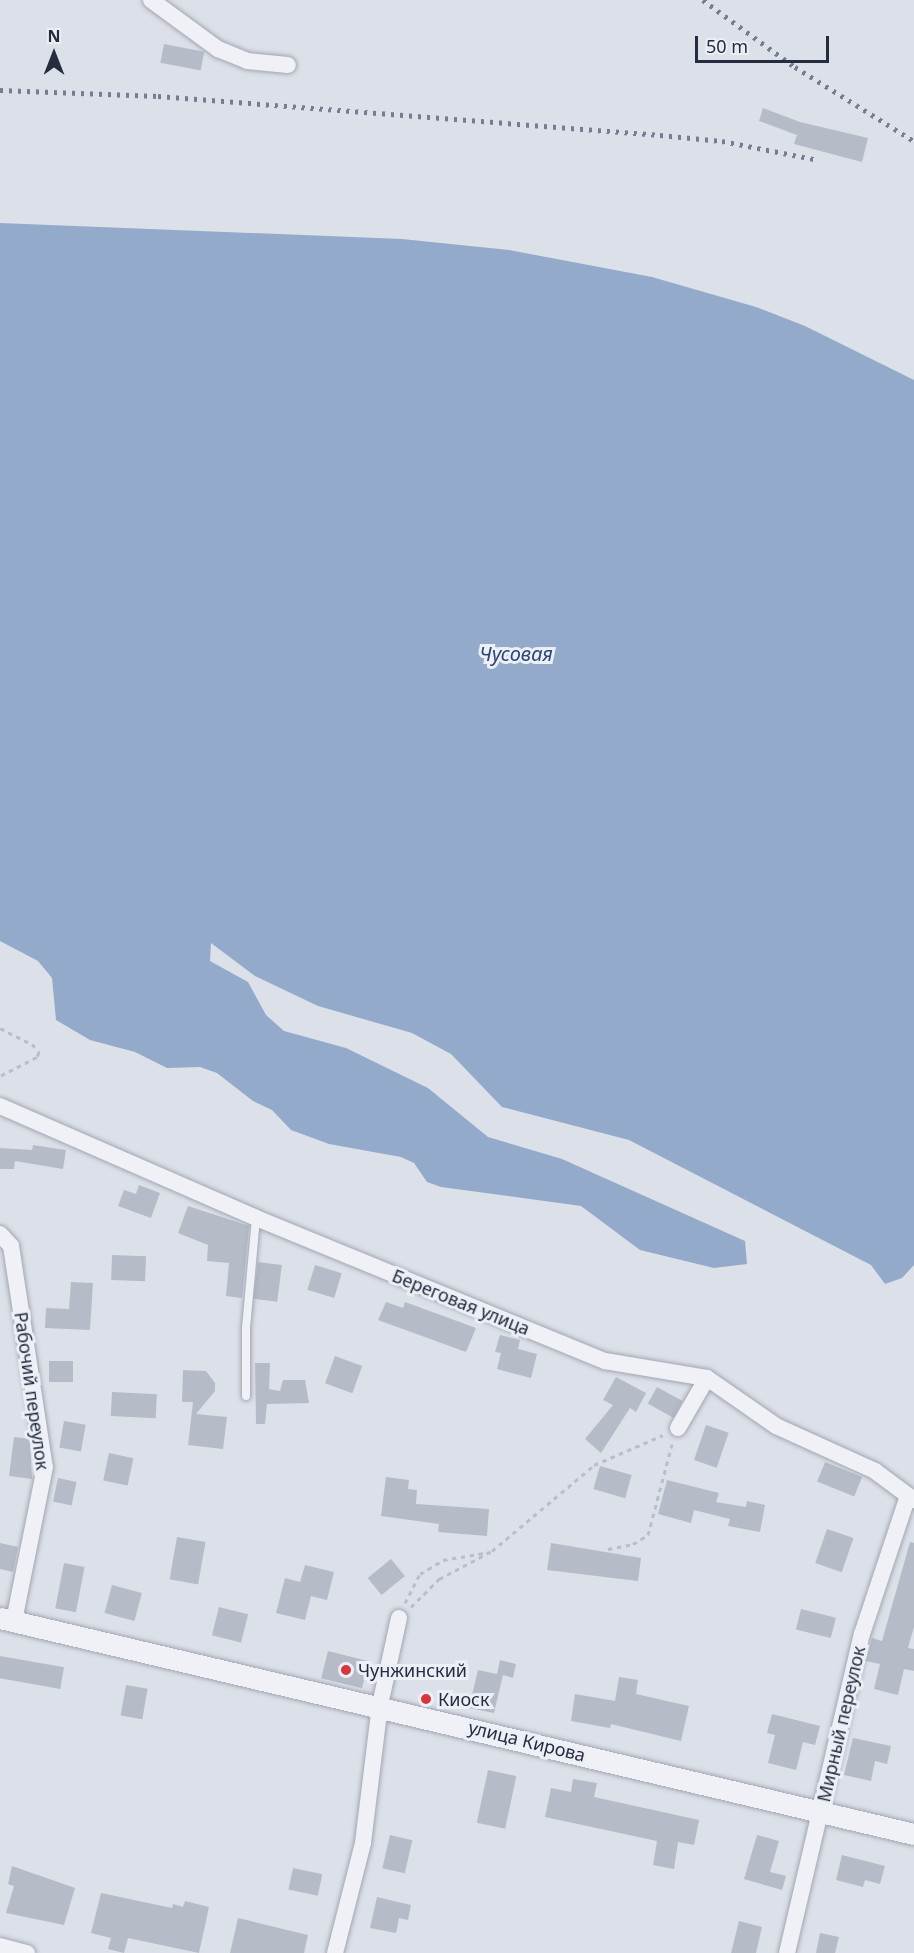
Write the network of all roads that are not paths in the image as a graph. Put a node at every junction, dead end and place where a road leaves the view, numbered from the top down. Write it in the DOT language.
graph roads {
  1 [pos="151,0"];
  2 [pos="288,65"];
  3 [pos="0,1106"];
  4 [pos="256,1218"];
  5 [pos="0,1234"];
  6 [pos="707,1378"];
  7 [pos="246,1396"];
  8 [pos="678,1428"];
  9 [pos="911,1499"];
  10 [pos="399,1618"];
  11 [pos="7,1619"];
  12 [pos="380,1705"];
  13 [pos="820,1813"];
  14 [pos="914,1834"];
  15 [pos="0,1946"];
  16 [pos="27,1953"];
  17 [pos="335,1953"];
  18 [pos="787,1953"];
  1 -- 2 [label="street"];
  3 -- 4 [label="street, Береговая улица"];
  4 -- 6 [label="street, Береговая улица"];
  4 -- 7 [label="lane"];
  5 -- 11 [label="street, Рабочий переулок"];
  6 -- 8 [label="street"];
  6 -- 9 [label="street, Береговая улица"];
  9 -- 13 [label="street, Мирный переулок"];
  10 -- 12 [label="street"];
  11 -- 12 [label="street, улица Кирова"];
  12 -- 13 [label="street, улица Кирова"];
  12 -- 17 [label="street"];
  13 -- 14 [label="street, улица Кирова"];
  13 -- 18 [label="street, Мирный переулок"];
  15 -- 16 [label="street"];
}
